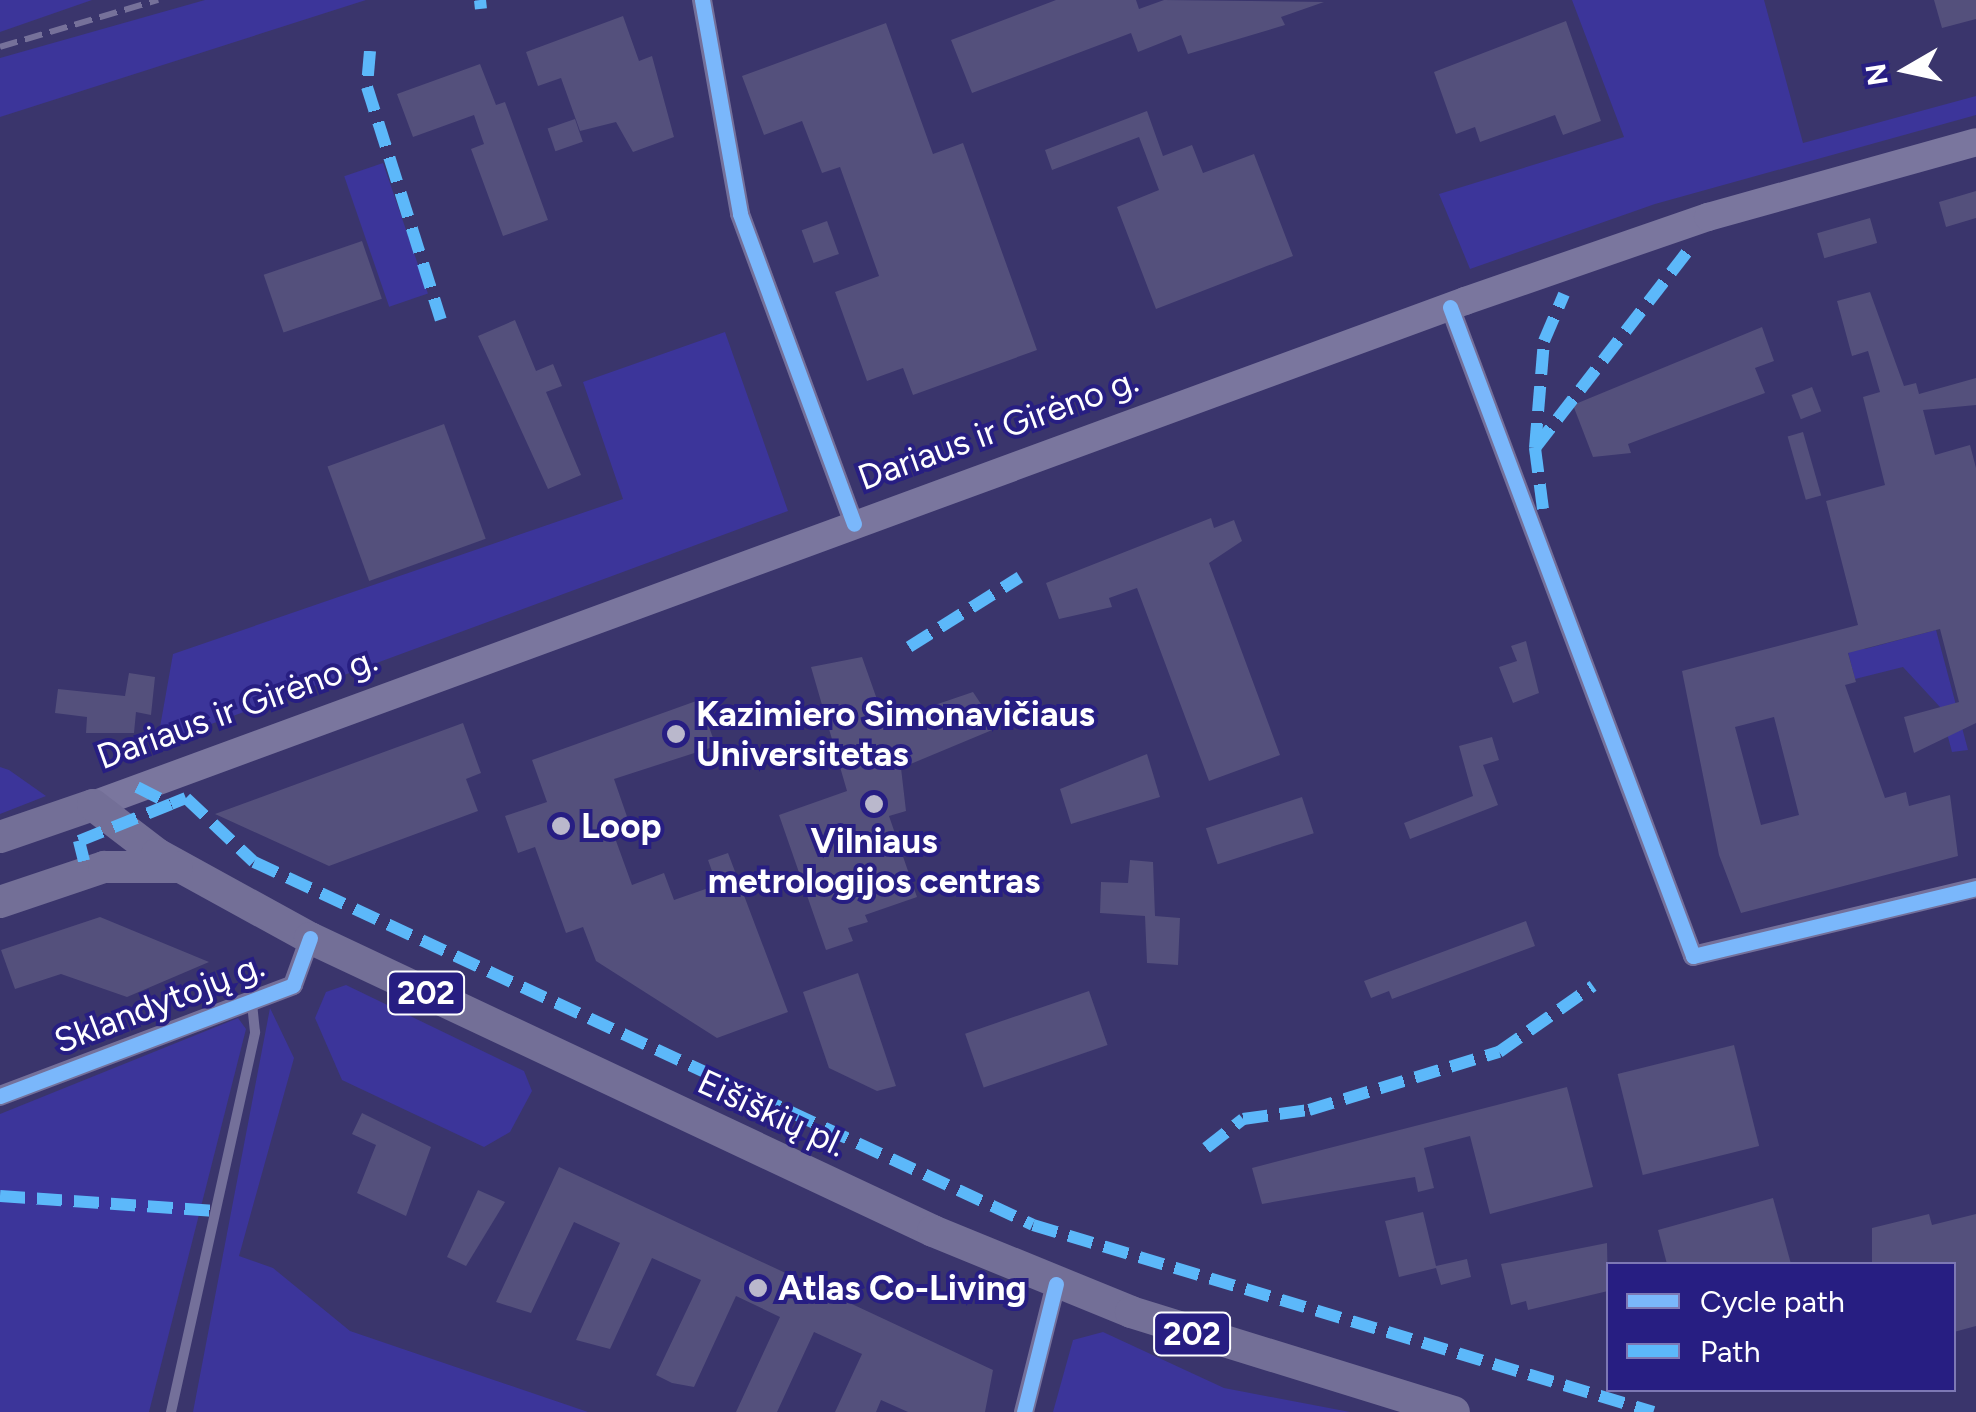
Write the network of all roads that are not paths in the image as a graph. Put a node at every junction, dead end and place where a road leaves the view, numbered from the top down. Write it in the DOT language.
graph roads {
  1 [pos="702,0"];
  2 [pos="1976,142"];
  3 [pos="1450,307"];
  4 [pos="854,524"];
  5 [pos="93,804"];
  6 [pos="0,838"];
  7 [pos="181,868"];
  8 [pos="1976,888"];
  9 [pos="0,902"];
  10 [pos="310,938"];
  11 [pos="252,1002"];
  12 [pos="0,1096"];
  13 [pos="1056,1284"];
  14 [pos="171,1412"];
  15 [pos="1024,1412"];
  16 [pos="1454,1412"];
  1 -- 4 [label="street"];
  2 -- 3 [label="main road, Dariaus ir Girėno g."];
  3 -- 4 [label="main road, Dariaus ir Girėno g."];
  3 -- 8 [label="street"];
  4 -- 5 [label="main road, Dariaus ir Girėno g."];
  5 -- 6 [label="main road, Dariaus ir Girėno g."];
  5 -- 7 [label="main road, Eišiškių pl. / 202"];
  7 -- 9 [label="main road"];
  7 -- 10 [label="main road, Eišiškių pl. / 202"];
  10 -- 11 [label="street, Sklandytojų g."];
  10 -- 13 [label="main road, Eišiškių pl. / 202"];
  11 -- 12 [label="street, Sklandytojų g."];
  11 -- 14 [label="lane"];
  13 -- 15 [label="street"];
  13 -- 16 [label="main road, Eišiškių pl. / 202"];
}
